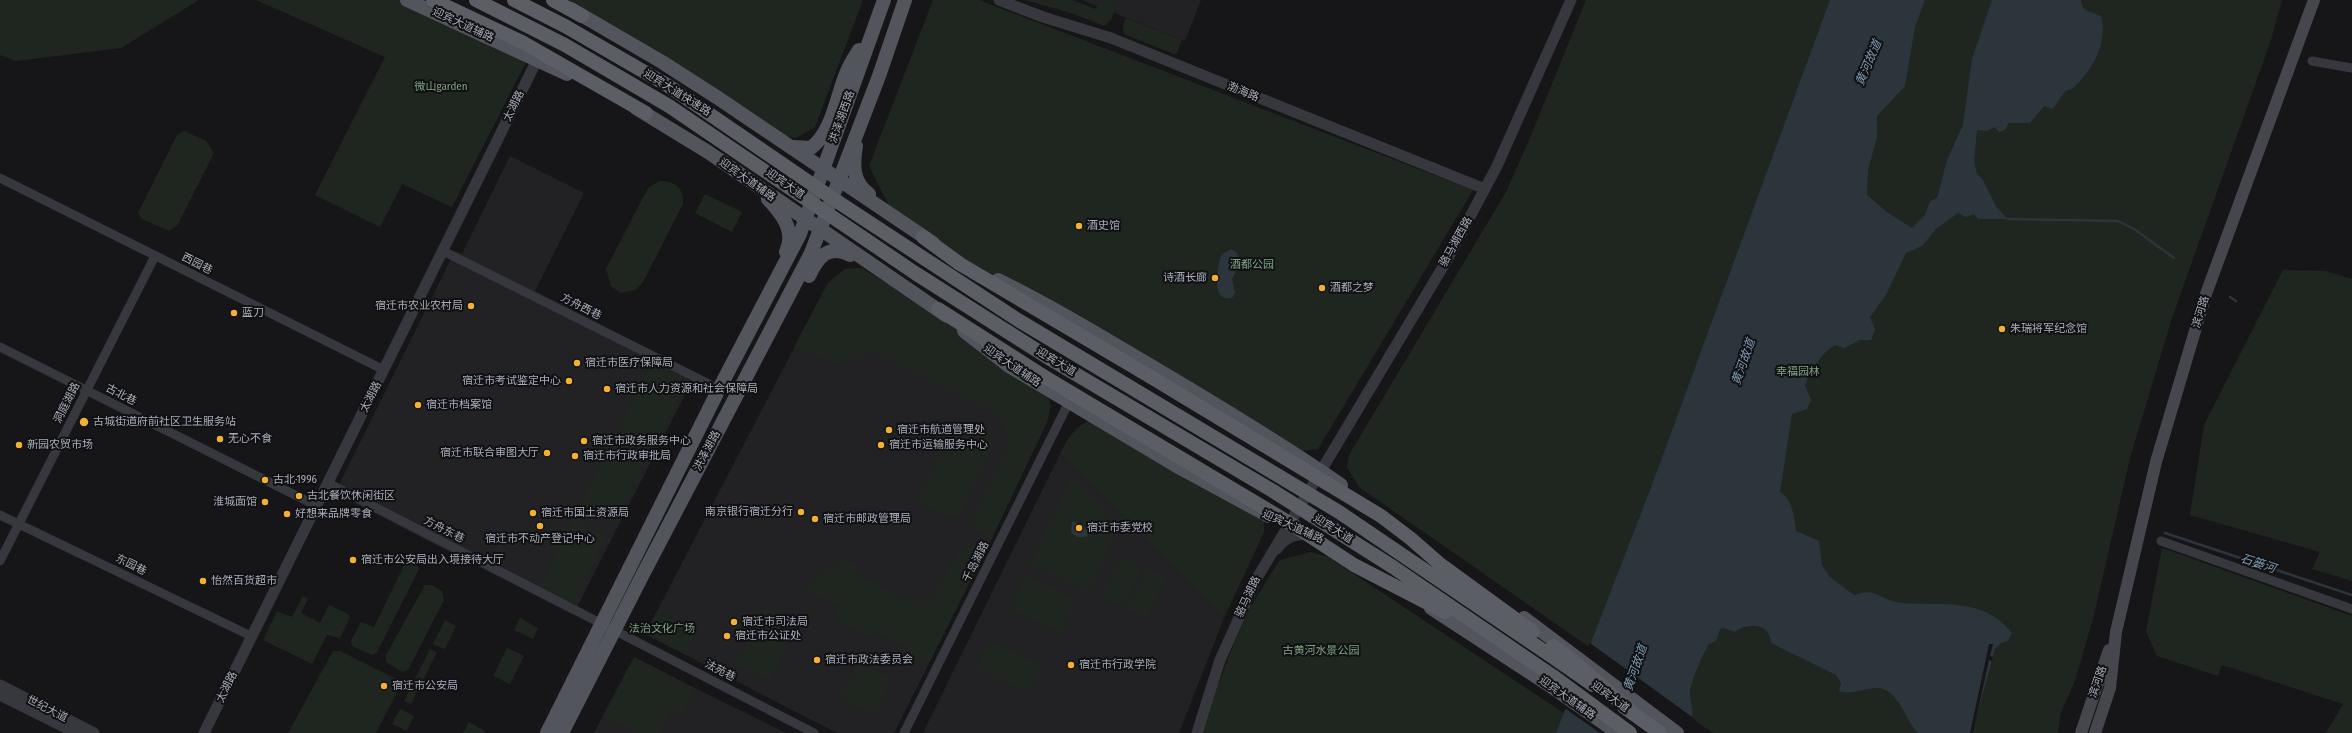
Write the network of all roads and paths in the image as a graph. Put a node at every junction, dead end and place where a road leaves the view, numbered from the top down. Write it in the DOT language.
graph roads {
  1 [pos="407,0"];
  2 [pos="432,0"];
  3 [pos="476,0"];
  4 [pos="514,0"];
  5 [pos="553,0"];
  6 [pos="558,0"];
  7 [pos="884,0"];
  8 [pos="999,0"];
  9 [pos="1571,0"];
  10 [pos="2314,0"];
  11 [pos="906,3"];
  12 [pos="878,15"];
  13 [pos="582,16"];
  14 [pos="537,60"];
  15 [pos="2312,61"];
  16 [pos="2352,68"];
  17 [pos="879,76"];
  18 [pos="646,113"];
  19 [pos="789,146"];
  20 [pos="726,164"];
  21 [pos="824,169"];
  22 [pos="841,173"];
  23 [pos="0,178"];
  24 [pos="1485,189"];
  25 [pos="832,198"];
  26 [pos="806,220"];
  27 [pos="820,230"];
  28 [pos="800,234"];
  29 [pos="923,237"];
  30 [pos="443,250"];
  31 [pos="154,256"];
  32 [pos="919,296"];
  33 [pos="938,309"];
  34 [pos="756,319"];
  35 [pos="0,347"];
  36 [pos="384,370"];
  37 [pos="709,384"];
  38 [pos="86,391"];
  39 [pos="1069,402"];
  40 [pos="1319,471"];
  41 [pos="693,477"];
  42 [pos="328,483"];
  43 [pos="316,506"];
  44 [pos="0,515"];
  45 [pos="18,524"];
  46 [pos="1287,524"];
  47 [pos="1315,536"];
  48 [pos="2161,542"];
  49 [pos="0,560"];
  50 [pos="2352,609"];
  51 [pos="608,627"];
  52 [pos="2116,632"];
  53 [pos="251,636"];
  54 [pos="1220,660"];
  55 [pos="1551,681"];
  56 [pos="0,685"];
  57 [pos="0,695"];
  58 [pos="1634,714"];
  59 [pos="76,733"];
  60 [pos="94,733"];
  61 [pos="204,733"];
  62 [pos="548,733"];
  63 [pos="562,733"];
  64 [pos="814,733"];
  65 [pos="904,733"];
  66 [pos="1197,733"];
  67 [pos="1618,733"];
  68 [pos="1630,733"];
  69 [pos="1660,733"];
  70 [pos="1677,733"];
  71 [pos="2082,733"];
  72 [pos="2095,733"];
  1 -- 14 [label="main road, 迎宾大道辅路"];
  2 -- 18 [label="highway"];
  3 -- 55 [label="highway, 迎宾大道, bridge"];
  4 -- 25 [label="highway, 迎宾大道快速路, bridge"];
  5 -- 13 [label="highway"];
  6 -- 13 [label="main road"];
  7 -- 12 [label="main road, 洪泽湖西路"];
  8 -- 24 [label="street, 渤海路"];
  9 -- 24 [label="street, 骆马湖西路"];
  10 -- 52 [label="main road, 滨河路"];
  11 -- 17 [label="main road, 洪泽湖西路"];
  12 -- 19 [label="main road"];
  12 -- 21 [label="main road, 洪泽湖西路"];
  13 -- 19 [label="main road"];
  14 -- 18 [label="main road, 迎宾大道辅路"];
  14 -- 30 [label="street, 太湖路"];
  15 -- 16 [label="street"];
  17 -- 22 [label="main road, 洪泽湖西路"];
  17 -- 29 [label="main road"];
  18 -- 20 [label="main road, 迎宾大道辅路"];
  19 -- 21 [label="main road"];
  20 -- 26 [label="main road, 迎宾大道辅路"];
  20 -- 34 [label="main road"];
  21 -- 22 [label="main road"];
  21 -- 26 [label="main road, 洪泽湖西路"];
  22 -- 27 [label="main road, 洪泽湖路"];
  22 -- 29 [label="main road"];
  23 -- 31 [label="street, 西园巷"];
  24 -- 40 [label="street, 骆马湖西路"];
  25 -- 58 [label="highway, 迎宾大道, bridge"];
  26 -- 27 [label="main road, 迎宾大道辅路"];
  26 -- 28 [label="main road, 洪泽湖西路"];
  27 -- 32 [label="main road, 迎宾大道辅路"];
  27 -- 41 [label="main road, 洪泽湖路"];
  28 -- 34 [label="main road, 洪泽湖路"];
  29 -- 40 [label="main road"];
  29 -- 58 [label="highway, bridge"];
  30 -- 36 [label="street, 太湖路"];
  30 -- 37 [label="street, 方舟西巷"];
  31 -- 36 [label="street, 西园巷"];
  31 -- 38 [label="street, 洞庭湖路"];
  32 -- 33 [label="main road, 迎宾大道辅路"];
  32 -- 41 [label="main road"];
  33 -- 39 [label="main road, 迎宾大道辅路"];
  33 -- 55 [label="highway, bridge"];
  34 -- 51 [label="main road, 洪泽湖路"];
  35 -- 38 [label="street, 古北巷"];
  36 -- 42 [label="street, 太湖路"];
  38 -- 43 [label="street, 古北巷"];
  38 -- 45 [label="street, 洞庭湖路"];
  39 -- 46 [label="main road, 迎宾大道辅路"];
  39 -- 65 [label="street, 千岛湖路"];
  40 -- 46 [label="street, 骆马湖路"];
  40 -- 70 [label="main road"];
  41 -- 51 [label="main road, 洪泽湖路"];
  42 -- 43 [label="street, 太湖路"];
  42 -- 51 [label="street, 方舟东巷"];
  43 -- 53 [label="street, 太湖路"];
  44 -- 45 [label="street, 东园巷"];
  45 -- 49 [label="street, 洞庭湖路"];
  45 -- 53 [label="street, 东园巷"];
  46 -- 47 [label="main road, 迎宾大道辅路"];
  46 -- 54 [label="street, 骆马湖路"];
  47 -- 54 [label="street"];
  47 -- 55 [label="main road, 迎宾大道辅路"];
  48 -- 50 [label="street"];
  51 -- 62 [label="main road, 洪泽湖路"];
  51 -- 63 [label="main road, 洪泽湖路"];
  51 -- 64 [label="street, 法苑巷"];
  52 -- 71 [label="main road, 滨河路"];
  52 -- 72 [label="main road, 滨河路"];
  53 -- 61 [label="street, 太湖路"];
  54 -- 66 [label="street, 骆马湖路"];
  55 -- 67 [label="main road, 迎宾大道辅路"];
  55 -- 68 [label="highway, 迎宾大道"];
  56 -- 60 [label="street, 世纪大道"];
  57 -- 59 [label="street, 世纪大道"];
  58 -- 69 [label="highway, 迎宾大道"];
}
